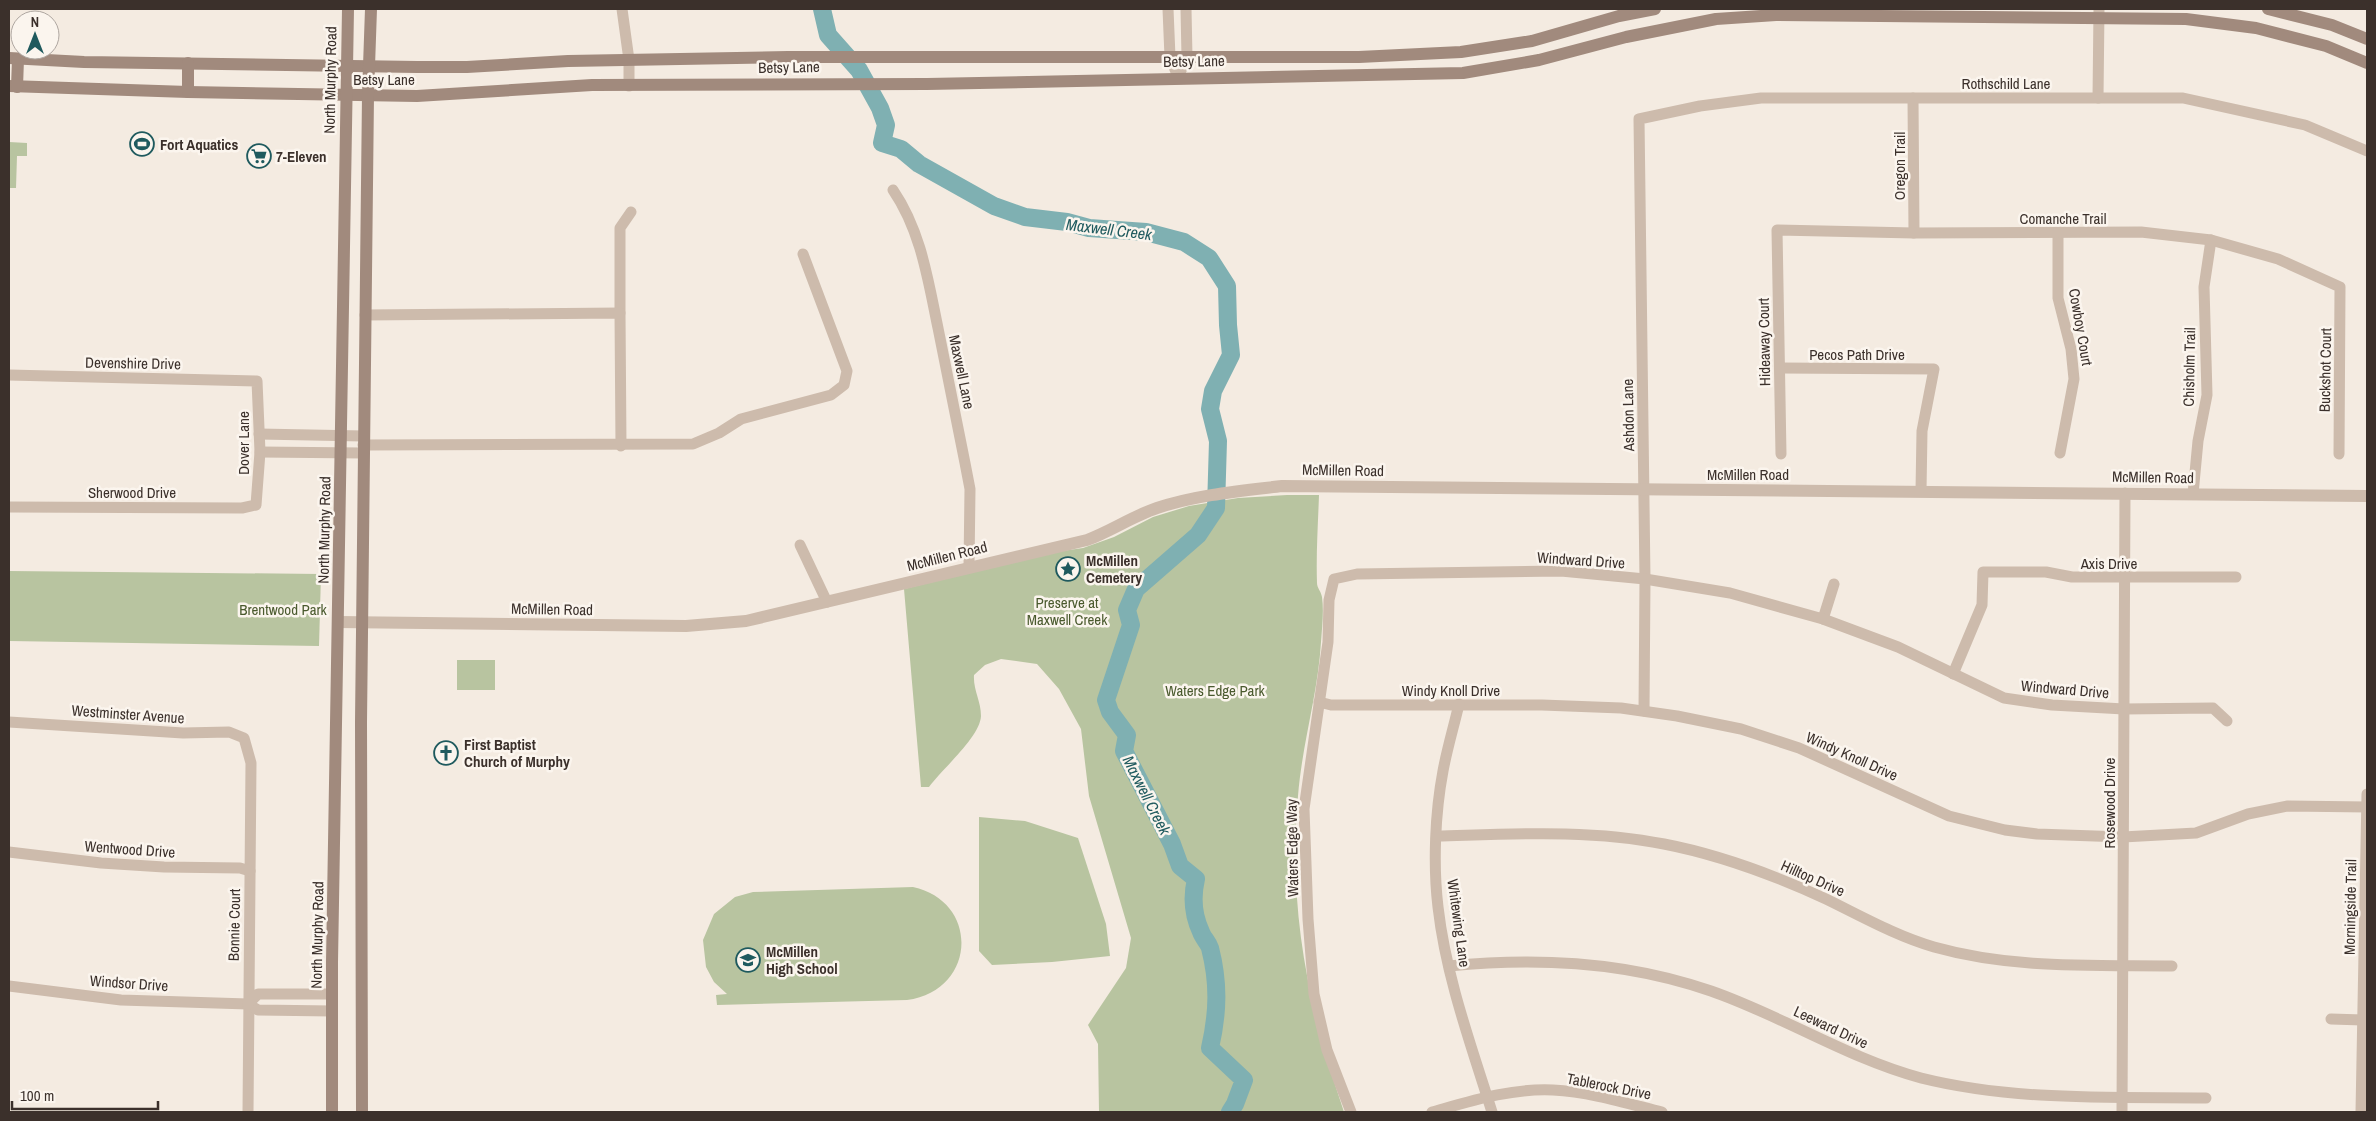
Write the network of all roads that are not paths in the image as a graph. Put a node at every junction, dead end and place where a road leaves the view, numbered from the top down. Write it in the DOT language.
graph roads {
  1 [pos="348,9"];
  2 [pos="371,9"];
  3 [pos="622,9"];
  4 [pos="1168,9"];
  5 [pos="1186,9"];
  6 [pos="1654,9"];
  7 [pos="2268,9"];
  8 [pos="1776,12"];
  9 [pos="2099,12"];
  10 [pos="2367,40"];
  11 [pos="1187,57"];
  12 [pos="1170,58"];
  13 [pos="60,59"];
  14 [pos="13,60"];
  15 [pos="629,60"];
  16 [pos="188,63"];
  17 [pos="2367,63"];
  18 [pos="346,65"];
  19 [pos="369,67"];
  20 [pos="1178,77"];
  21 [pos="13,86"];
  22 [pos="629,86"];
  23 [pos="188,92"];
  24 [pos="346,95"];
  25 [pos="368,95"];
  26 [pos="1913,98"];
  27 [pos="2098,98"];
  28 [pos="1639,119"];
  29 [pos="2367,151"];
  30 [pos="893,190"];
  31 [pos="632,212"];
  32 [pos="1777,230"];
  33 [pos="1914,234"];
  34 [pos="2058,234"];
  35 [pos="2211,240"];
  36 [pos="803,254"];
  37 [pos="2340,287"];
  38 [pos="620,313"];
  39 [pos="365,315"];
  40 [pos="1780,368"];
  41 [pos="9,375"];
  42 [pos="257,381"];
  43 [pos="259,434"];
  44 [pos="342,436"];
  45 [pos="363,445"];
  46 [pos="621,446"];
  47 [pos="260,452"];
  48 [pos="341,452"];
  49 [pos="2060,453"];
  50 [pos="1781,454"];
  51 [pos="2339,454"];
  52 [pos="1644,490"];
  53 [pos="1921,491"];
  54 [pos="2125,493"];
  55 [pos="2194,494"];
  56 [pos="2367,496"];
  57 [pos="256,505"];
  58 [pos="9,507"];
  59 [pos="800,545"];
  60 [pos="969,567"];
  61 [pos="2125,578"];
  62 [pos="2236,578"];
  63 [pos="1334,579"];
  64 [pos="1645,579"];
  65 [pos="1834,584"];
  66 [pos="827,602"];
  67 [pos="1823,619"];
  68 [pos="338,622"];
  69 [pos="362,622"];
  70 [pos="1953,674"];
  71 [pos="1319,702"];
  72 [pos="1459,704"];
  73 [pos="2124,708"];
  74 [pos="1644,711"];
  75 [pos="2227,721"];
  76 [pos="9,722"];
  77 [pos="244,738"];
  78 [pos="2367,794"];
  79 [pos="2367,807"];
  80 [pos="1437,836"];
  81 [pos="2124,836"];
  82 [pos="9,852"];
  83 [pos="250,871"];
  84 [pos="2123,965"];
  85 [pos="1449,966"];
  86 [pos="2172,966"];
  87 [pos="9,986"];
  88 [pos="332,994"];
  89 [pos="248,1004"];
  90 [pos="332,1011"];
  91 [pos="2331,1019"];
  92 [pos="2363,1020"];
  93 [pos="1487,1096"];
  94 [pos="2122,1097"];
  95 [pos="2206,1098"];
  96 [pos="248,1112"];
  97 [pos="332,1112"];
  98 [pos="362,1112"];
  99 [pos="1351,1112"];
  100 [pos="1432,1112"];
  101 [pos="1492,1112"];
  102 [pos="1662,1112"];
  103 [pos="2122,1112"];
  104 [pos="2361,1112"];
  1 -- 18 [label="main road, North Murphy Road"];
  2 -- 19 [label="main road"];
  3 -- 15 [label="street"];
  4 -- 12 [label="street"];
  5 -- 11 [label="street"];
  6 -- 11 [label="main road, Betsy Lane"];
  7 -- 10 [label="main road"];
  8 -- 9 [label="main road, Betsy Lane"];
  8 -- 20 [label="main road, Betsy Lane"];
  9 -- 17 [label="main road, Betsy Lane"];
  9 -- 27 [label="street"];
  11 -- 12 [label="main road, Betsy Lane"];
  11 -- 20 [label="street"];
  12 -- 15 [label="main road, Betsy Lane"];
  12 -- 20 [label="street"];
  13 -- 16 [label="main road, Betsy Lane"];
  14 -- 21 [label="main road"];
  15 -- 19 [label="main road, Betsy Lane"];
  15 -- 22 [label="street"];
  16 -- 18 [label="main road, Betsy Lane"];
  16 -- 23 [label="main road"];
  18 -- 19 [label="main road, Betsy Lane"];
  18 -- 24 [label="main road, North Murphy Road"];
  19 -- 25 [label="main road"];
  20 -- 22 [label="main road, Betsy Lane"];
  21 -- 23 [label="main road, Betsy Lane"];
  22 -- 25 [label="main road, Betsy Lane"];
  23 -- 24 [label="main road, Betsy Lane"];
  24 -- 25 [label="main road, Betsy Lane"];
  24 -- 44 [label="main road, North Murphy Road"];
  25 -- 39 [label="main road"];
  26 -- 27 [label="street, Rothschild Lane"];
  26 -- 28 [label="street, Rothschild Lane"];
  26 -- 33 [label="street, Oregon Trail"];
  27 -- 29 [label="street, Rothschild Lane"];
  28 -- 52 [label="street, Ashdon Lane"];
  30 -- 60 [label="street, Maxwell Lane"];
  31 -- 38 [label="street"];
  32 -- 33 [label="street, Comanche Trail"];
  32 -- 40 [label="street, Hideaway Court"];
  33 -- 34 [label="street, Comanche Trail"];
  34 -- 35 [label="street, Comanche Trail"];
  34 -- 49 [label="street, Cowboy Court"];
  35 -- 37 [label="street, Comanche Trail"];
  35 -- 55 [label="street, Chisholm Trail"];
  36 -- 46 [label="street"];
  37 -- 51 [label="street, Buckshot Court"];
  38 -- 39 [label="street"];
  38 -- 46 [label="street"];
  39 -- 45 [label="main road"];
  40 -- 50 [label="street, Hideaway Court"];
  40 -- 53 [label="street, Pecos Path Drive"];
  41 -- 42 [label="street, Devenshire Drive"];
  42 -- 43 [label="street, Dover Lane"];
  43 -- 44 [label="street"];
  43 -- 47 [label="street, Dover Lane"];
  44 -- 45 [label="street"];
  44 -- 48 [label="main road, North Murphy Road"];
  45 -- 46 [label="street"];
  45 -- 48 [label="street"];
  45 -- 69 [label="main road"];
  47 -- 48 [label="street"];
  47 -- 57 [label="street, Dover Lane"];
  48 -- 68 [label="main road, North Murphy Road"];
  52 -- 53 [label="street, McMillen Road"];
  52 -- 60 [label="street, McMillen Road"];
  52 -- 64 [label="street, Ashdon Lane"];
  53 -- 54 [label="street, McMillen Road"];
  54 -- 55 [label="street, McMillen Road"];
  54 -- 61 [label="street, Rosewood Drive"];
  55 -- 56 [label="street, McMillen Road"];
  57 -- 58 [label="street, Sherwood Drive"];
  59 -- 66 [label="street"];
  60 -- 66 [label="street, McMillen Road"];
  61 -- 62 [label="street, Axis Drive"];
  61 -- 70 [label="street, Axis Drive"];
  61 -- 73 [label="street, Rosewood Drive"];
  63 -- 64 [label="street, Windward Drive"];
  63 -- 71 [label="street, Waters Edge Way"];
  64 -- 67 [label="street, Windward Drive"];
  64 -- 74 [label="street, Ashdon Lane"];
  65 -- 67 [label="street"];
  66 -- 69 [label="street, McMillen Road"];
  67 -- 70 [label="street, Windward Drive"];
  68 -- 69 [label="street, McMillen Road"];
  68 -- 88 [label="main road, North Murphy Road"];
  69 -- 98 [label="main road"];
  70 -- 73 [label="street, Windward Drive"];
  71 -- 72 [label="street, Windy Knoll Drive"];
  71 -- 99 [label="street, Waters Edge Way"];
  72 -- 74 [label="street, Windy Knoll Drive"];
  72 -- 80 [label="street, Whitewing Lane"];
  73 -- 75 [label="street, Windward Drive"];
  73 -- 81 [label="street, Rosewood Drive"];
  74 -- 81 [label="street, Windy Knoll Drive"];
  76 -- 77 [label="street, Westminster Avenue"];
  77 -- 83 [label="street, Bonnie Court"];
  78 -- 79 [label="street, Morningside Trail"];
  79 -- 81 [label="street, Windy Knoll Drive"];
  79 -- 92 [label="street, Morningside Trail"];
  80 -- 84 [label="street, Hilltop Drive"];
  80 -- 85 [label="street, Whitewing Lane"];
  81 -- 84 [label="street, Rosewood Drive"];
  82 -- 83 [label="street, Wentwood Drive"];
  83 -- 89 [label="street, Bonnie Court"];
  84 -- 86 [label="street, Hilltop Drive"];
  84 -- 94 [label="street, Rosewood Drive"];
  85 -- 93 [label="street, Whitewing Lane"];
  85 -- 94 [label="street, Leeward Drive"];
  87 -- 89 [label="street, Windsor Drive"];
  88 -- 89 [label="street, Windsor Drive"];
  88 -- 90 [label="main road, North Murphy Road"];
  89 -- 90 [label="street, Windsor Drive"];
  89 -- 96 [label="street, Bonnie Court"];
  90 -- 97 [label="main road, North Murphy Road"];
  91 -- 92 [label="street"];
  92 -- 104 [label="street, Morningside Trail"];
  93 -- 100 [label="street, Tablerock Drive"];
  93 -- 101 [label="street, Whitewing Lane"];
  93 -- 102 [label="street, Tablerock Drive"];
  94 -- 95 [label="street, Leeward Drive"];
  94 -- 103 [label="street, Rosewood Drive"];
}
